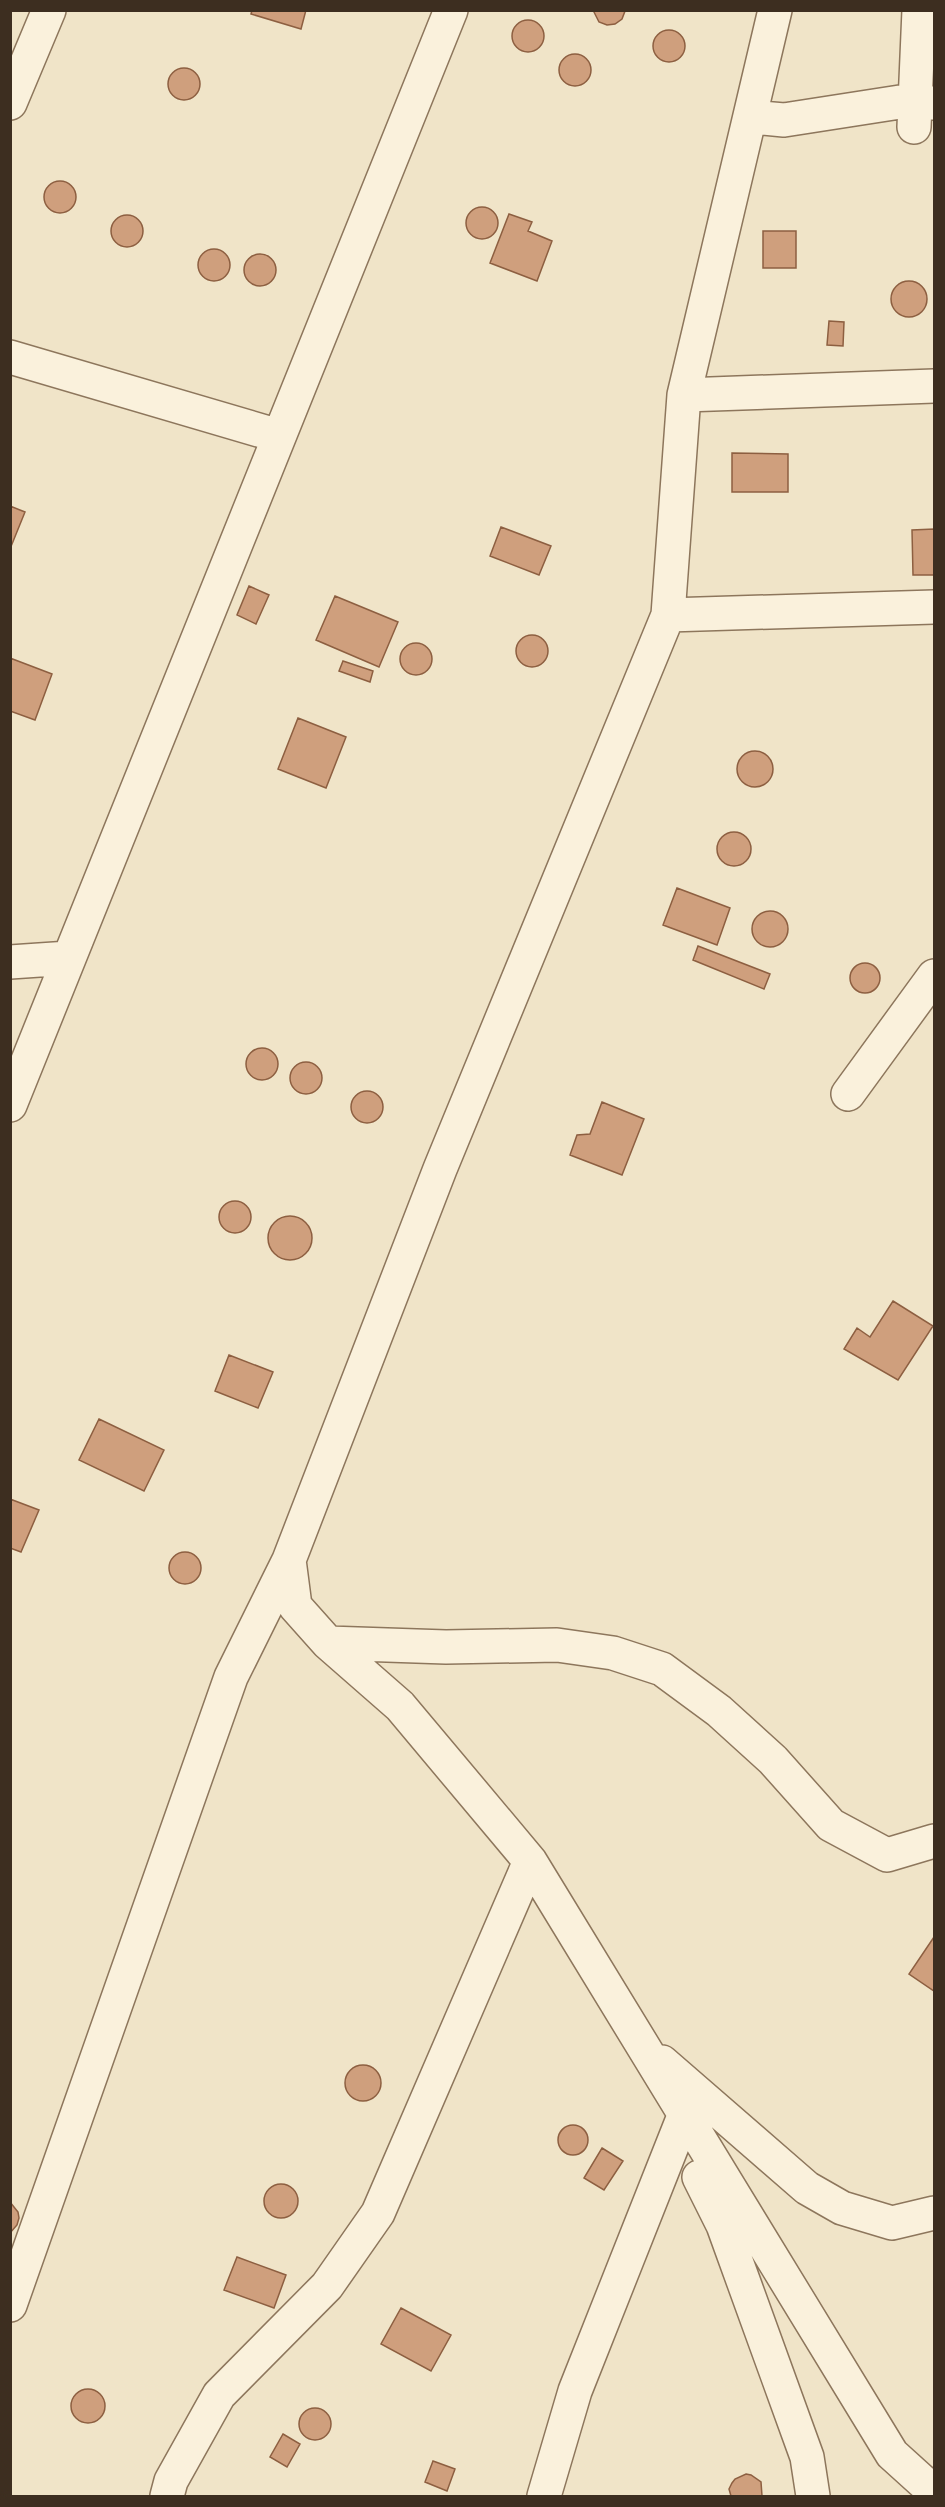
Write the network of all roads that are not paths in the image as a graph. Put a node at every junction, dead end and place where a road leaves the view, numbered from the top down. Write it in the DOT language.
graph roads {
  1 [pos="49,10"];
  2 [pos="451,10"];
  3 [pos="775,10"];
  4 [pos="919,10"];
  5 [pos="10,103"];
  6 [pos="921,111"];
  7 [pos="751,117"];
  8 [pos="10,357"];
  9 [pos="934,386"];
  10 [pos="684,395"];
  11 [pos="279,436"];
  12 [pos="934,607"];
  13 [pos="668,615"];
  14 [pos="69,958"];
  15 [pos="10,962"];
  16 [pos="934,976"];
  17 [pos="848,1094"];
  18 [pos="10,1105"];
  19 [pos="289,1560"];
  20 [pos="328,1643"];
  21 [pos="934,1840"];
  22 [pos="530,1861"];
  23 [pos="641,2044"];
  24 [pos="680,2125"];
  25 [pos="934,2213"];
  26 [pos="10,2305"];
  27 [pos="892,2454"];
  28 [pos="934,2492"];
  29 [pos="166,2496"];
  30 [pos="544,2496"];
  31 [pos="813,2496"];
  32 [pos="917,2496"];
  1 -- 5 [label="street"];
  2 -- 11 [label="street"];
  3 -- 7 [label="street"];
  4 -- 6 [label="street"];
  6 -- 7 [label="street"];
  7 -- 10 [label="street"];
  8 -- 11 [label="street"];
  9 -- 10 [label="street"];
  10 -- 13 [label="street"];
  11 -- 14 [label="street"];
  12 -- 13 [label="street"];
  13 -- 19 [label="street"];
  14 -- 15 [label="street"];
  14 -- 18 [label="street"];
  16 -- 17 [label="street"];
  19 -- 20 [label="street"];
  19 -- 26 [label="street"];
  20 -- 21 [label="street"];
  20 -- 22 [label="street"];
  22 -- 23 [label="street"];
  22 -- 29 [label="street"];
  23 -- 24 [label="street"];
  23 -- 25 [label="street"];
  24 -- 27 [label="street"];
  24 -- 30 [label="street"];
  24 -- 31 [label="street"];
  27 -- 28 [label="street"];
  27 -- 32 [label="street"];
}
